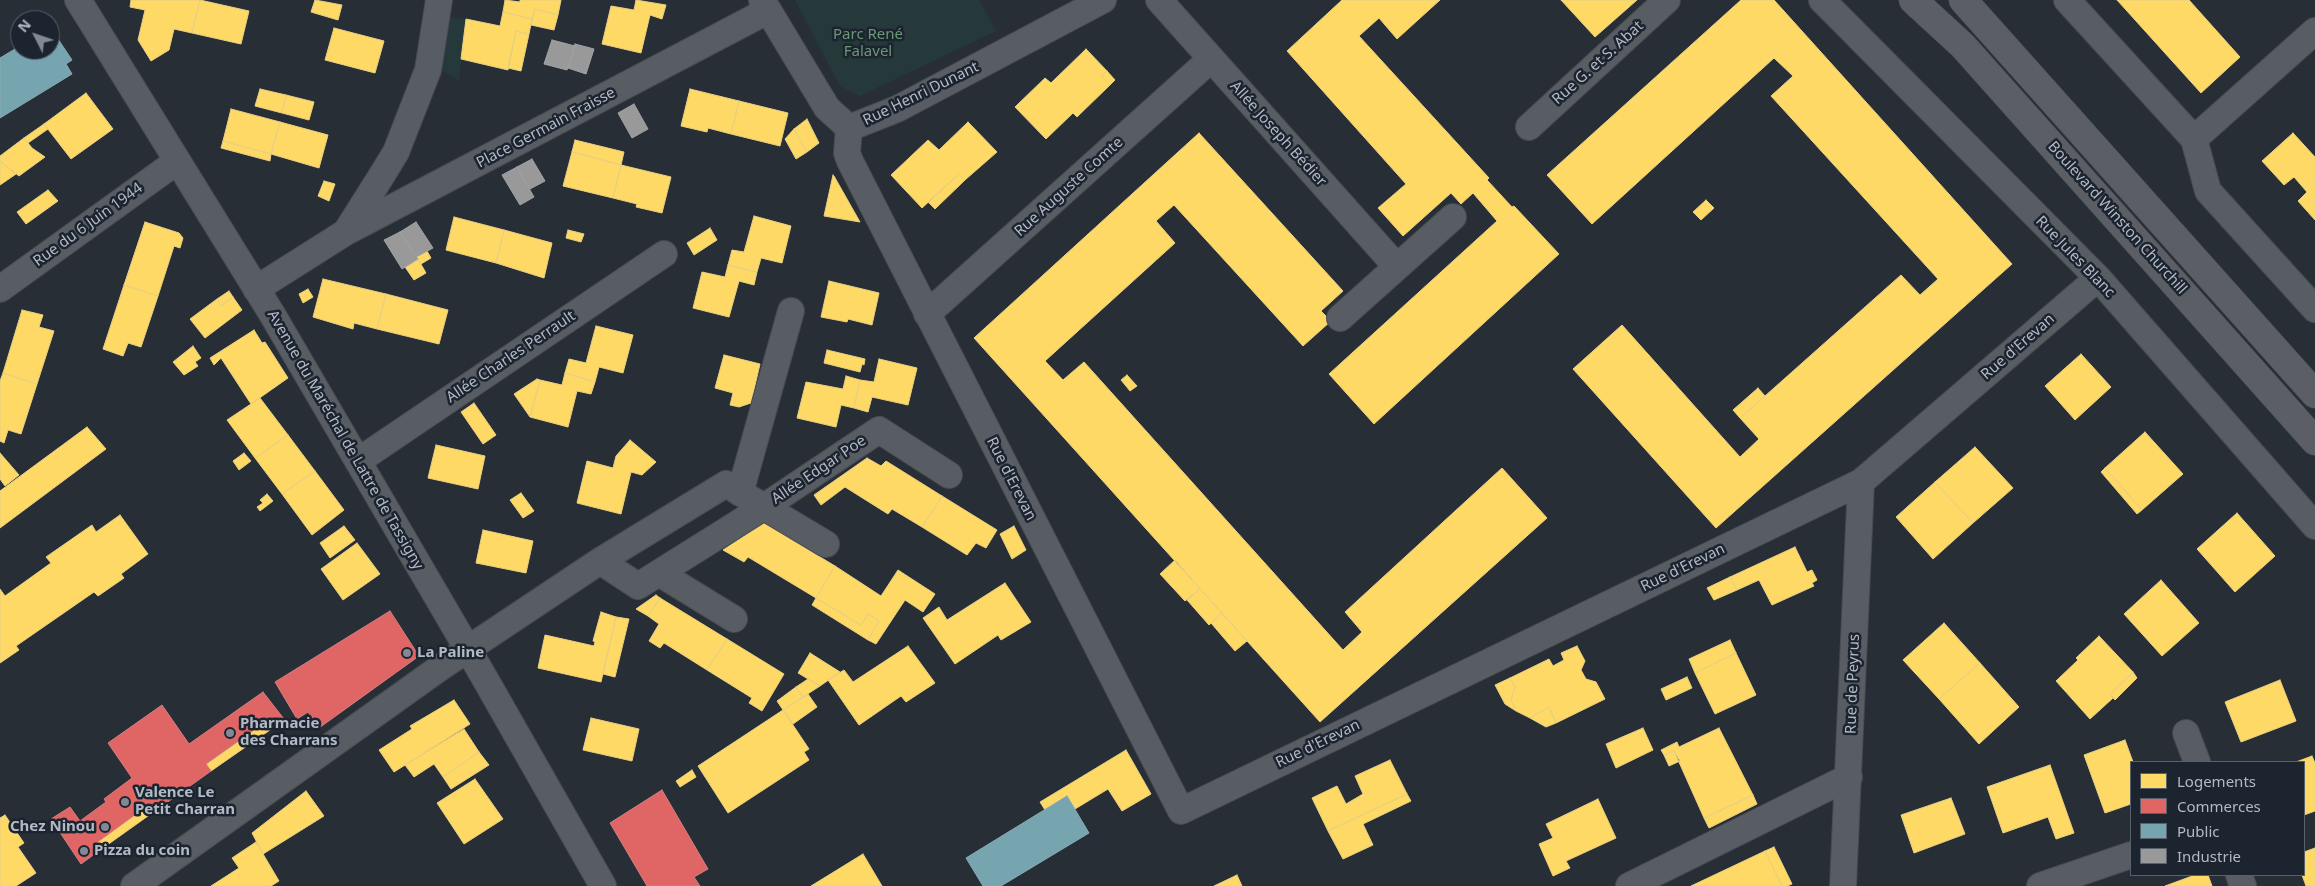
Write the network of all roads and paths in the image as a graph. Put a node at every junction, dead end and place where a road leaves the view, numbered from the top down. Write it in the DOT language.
graph roads {
  1 [pos="78,0"];
  2 [pos="439,0"];
  3 [pos="1103,0"];
  4 [pos="1159,0"];
  5 [pos="1667,0"];
  6 [pos="1822,0"];
  7 [pos="1913,0"];
  8 [pos="1963,0"];
  9 [pos="2067,0"];
  10 [pos="759,11"];
  11 [pos="2315,31"];
  12 [pos="1210,60"];
  13 [pos="1529,127"];
  14 [pos="849,128"];
  15 [pos="2194,139"];
  16 [pos="176,162"];
  17 [pos="1453,217"];
  18 [pos="346,232"];
  19 [pos="664,254"];
  20 [pos="1397,267"];
  21 [pos="2098,278"];
  22 [pos="0,289"];
  23 [pos="256,289"];
  24 [pos="2315,309"];
  25 [pos="791,312"];
  26 [pos="927,314"];
  27 [pos="1340,318"];
  28 [pos="2315,394"];
  29 [pos="2315,442"];
  30 [pos="358,461"];
  31 [pos="950,475"];
  32 [pos="1861,482"];
  33 [pos="740,493"];
  34 [pos="764,508"];
  35 [pos="2315,526"];
  36 [pos="826,544"];
  37 [pos="600,561"];
  38 [pos="659,573"];
  39 [pos="734,619"];
  40 [pos="467,649"];
  41 [pos="2186,733"];
  42 [pos="2197,761"];
  43 [pos="1849,777"];
  44 [pos="2130,855"];
  45 [pos="134,886"];
  46 [pos="603,886"];
  47 [pos="1629,886"];
  48 [pos="1843,886"];
  49 [pos="2040,886"];
  1 -- 16 [label="street, Avenue du Maréchal de Lattre de Tassigny"];
  2 -- 18 [label="street"];
  3 -- 14 [label="street, Rue Henri Dunant"];
  4 -- 12 [label="street, Allée Joseph Bédier"];
  5 -- 13 [label="street, Rue G. et S. Abat"];
  6 -- 21 [label="street, Rue Jules Blanc"];
  7 -- 29 [label="main road, Boulevard Winston Churchill"];
  8 -- 28 [label="main road, Boulevard Winston Churchill"];
  9 -- 15 [label="street"];
  10 -- 14 [label="street, Rue Henri Dunant"];
  10 -- 18 [label="street, Place Germain Fraisse"];
  11 -- 15 [label="street"];
  12 -- 20 [label="street, Allée Joseph Bédier"];
  12 -- 26 [label="street, Rue Auguste Comte"];
  14 -- 26 [label="street, Rue d'Erevan"];
  15 -- 24 [label="street"];
  16 -- 22 [label="street, Rue du 6 Juin 1944"];
  16 -- 23 [label="street, Avenue du Maréchal de Lattre de Tassigny"];
  17 -- 20 [label="street"];
  18 -- 23 [label="street, Place Germain Fraisse"];
  19 -- 30 [label="street, Allée Charles Perrault"];
  20 -- 27 [label="street"];
  21 -- 32 [label="street, Rue d'Erevan"];
  21 -- 35 [label="street, Rue Jules Blanc"];
  23 -- 30 [label="street, Avenue du Maréchal de Lattre de Tassigny"];
  25 -- 33 [label="street"];
  26 -- 32 [label="street, Rue d'Erevan"];
  30 -- 40 [label="street, Avenue du Maréchal de Lattre de Tassigny"];
  31 -- 34 [label="street, Allée Edgar Poe"];
  32 -- 43 [label="street, Rue de Peyrus"];
  33 -- 34 [label="street, Allée Edgar Poe"];
  33 -- 37 [label="street, Allée Edgar Poe"];
  34 -- 36 [label="street, Allée Edgar Poe"];
  34 -- 38 [label="street, Allée Edgar Poe"];
  37 -- 38 [label="street, Allée Edgar Poe"];
  37 -- 40 [label="street, Allée Edgar Poe"];
  38 -- 39 [label="street"];
  40 -- 45 [label="street, Allée Edgar Poe"];
  40 -- 46 [label="street, Avenue du Maréchal de Lattre de Tassigny"];
  41 -- 42 [label="street"];
  43 -- 47 [label="street"];
  43 -- 48 [label="street, Rue de Peyrus"];
  44 -- 49 [label="street"];
}
